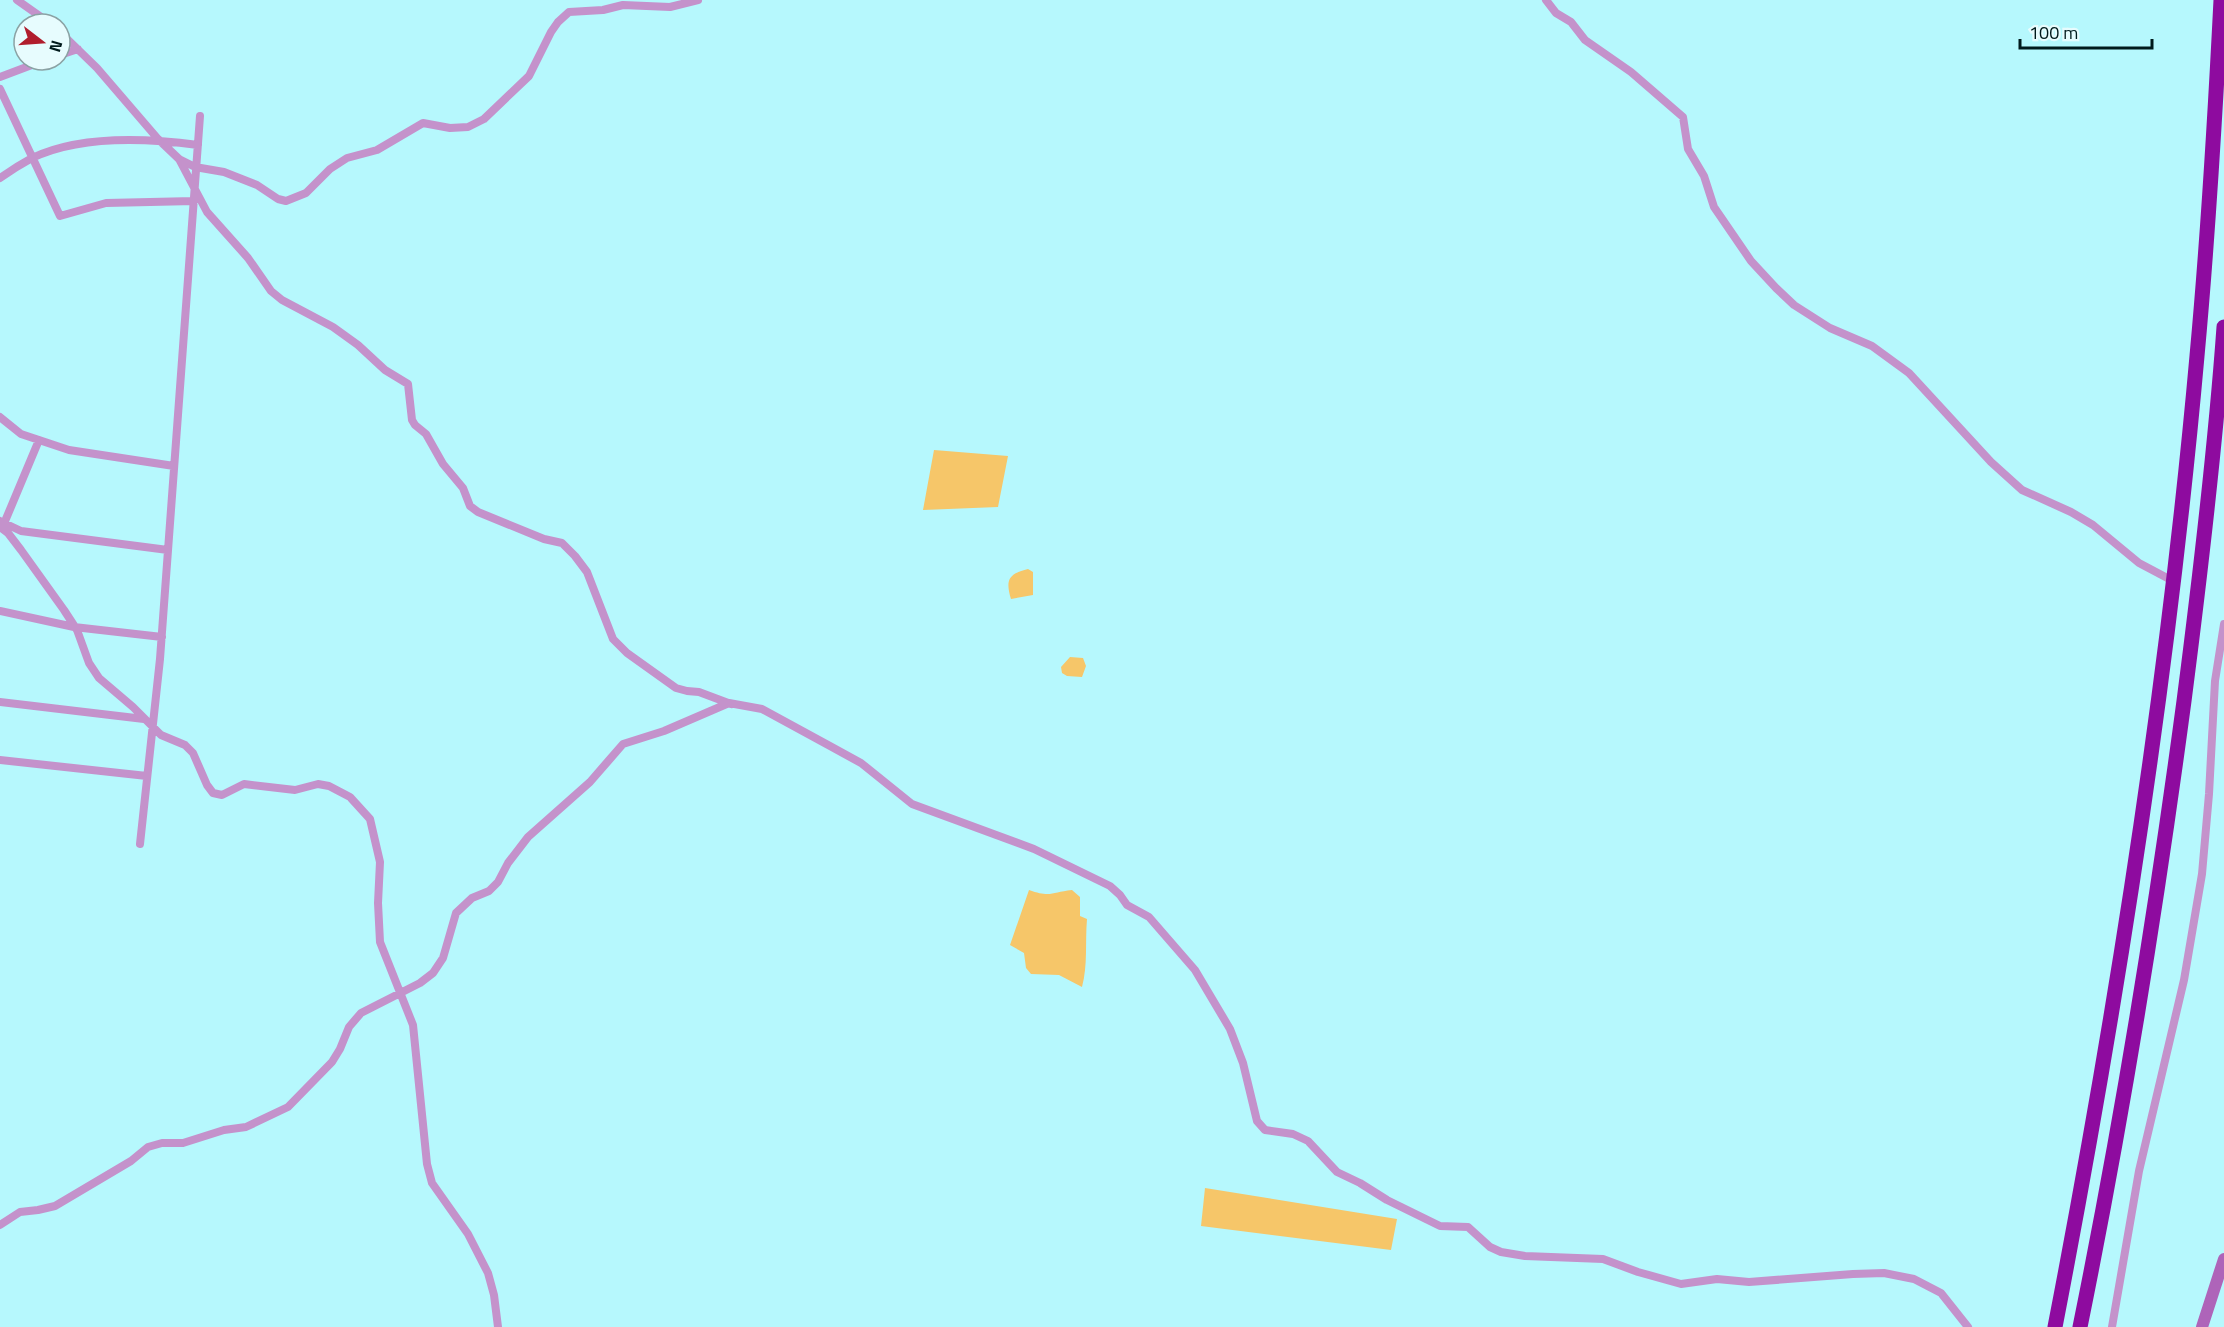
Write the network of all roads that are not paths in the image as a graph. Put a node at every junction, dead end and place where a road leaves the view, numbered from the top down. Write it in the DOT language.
graph roads {
  1 [pos="17,0"];
  2 [pos="698,0"];
  3 [pos="1546,0"];
  4 [pos="2221,0"];
  5 [pos="34,12"];
  6 [pos="72,43"];
  7 [pos="78,49"];
  8 [pos="72,51"];
  9 [pos="0,90"];
  10 [pos="200,116"];
  11 [pos="158,139"];
  12 [pos="198,145"];
  13 [pos="33,158"];
  14 [pos="179,159"];
  15 [pos="196,167"];
  16 [pos="0,178"];
  17 [pos="195,187"];
  18 [pos="194,201"];
  19 [pos="2224,327"];
  20 [pos="0,417"];
  21 [pos="39,440"];
  22 [pos="174,466"];
  23 [pos="1,526"];
  24 [pos="168,550"];
  25 [pos="2173,581"];
  26 [pos="2198,584"];
  27 [pos="0,611"];
  28 [pos="2224,624"];
  29 [pos="74,627"];
  30 [pos="162,638"];
  31 [pos="0,702"];
  32 [pos="731,704"];
  33 [pos="150,723"];
  34 [pos="0,760"];
  35 [pos="147,776"];
  36 [pos="140,844"];
  37 [pos="401,993"];
  38 [pos="0,1226"];
  39 [pos="2224,1259"];
  40 [pos="498,1327"];
  41 [pos="1968,1327"];
  42 [pos="2055,1327"];
  43 [pos="2080,1327"];
  44 [pos="2112,1327"];
  45 [pos="2202,1327"];
  1 -- 5 [label="street"];
  2 -- 15 [label="street"];
  3 -- 25 [label="street"];
  4 -- 25 [label="highway"];
  6 -- 7 [label="street"];
  7 -- 8 [label="street"];
  7 -- 11 [label="street"];
  9 -- 13 [label="street"];
  10 -- 12 [label="street"];
  11 -- 12 [label="street"];
  11 -- 13 [label="street"];
  11 -- 14 [label="street"];
  12 -- 15 [label="street"];
  13 -- 16 [label="street"];
  13 -- 18 [label="street"];
  14 -- 15 [label="street"];
  14 -- 17 [label="street"];
  15 -- 17 [label="street"];
  17 -- 18 [label="street"];
  17 -- 32 [label="street"];
  18 -- 22 [label="street"];
  19 -- 26 [label="highway"];
  20 -- 21 [label="street"];
  21 -- 22 [label="street"];
  21 -- 23 [label="street"];
  22 -- 24 [label="street"];
  23 -- 24 [label="street"];
  23 -- 29 [label="street"];
  24 -- 30 [label="street"];
  25 -- 26 [label="highway"];
  25 -- 42 [label="highway"];
  26 -- 43 [label="highway"];
  27 -- 29 [label="street"];
  28 -- 44 [label="street"];
  29 -- 30 [label="street"];
  29 -- 33 [label="street"];
  30 -- 33 [label="street"];
  31 -- 33 [label="street"];
  32 -- 37 [label="street"];
  32 -- 41 [label="street"];
  33 -- 35 [label="street"];
  33 -- 37 [label="street"];
  34 -- 35 [label="street"];
  35 -- 36 [label="street"];
  37 -- 38 [label="street"];
  37 -- 40 [label="street"];
  39 -- 45 [label="main road"];
}
